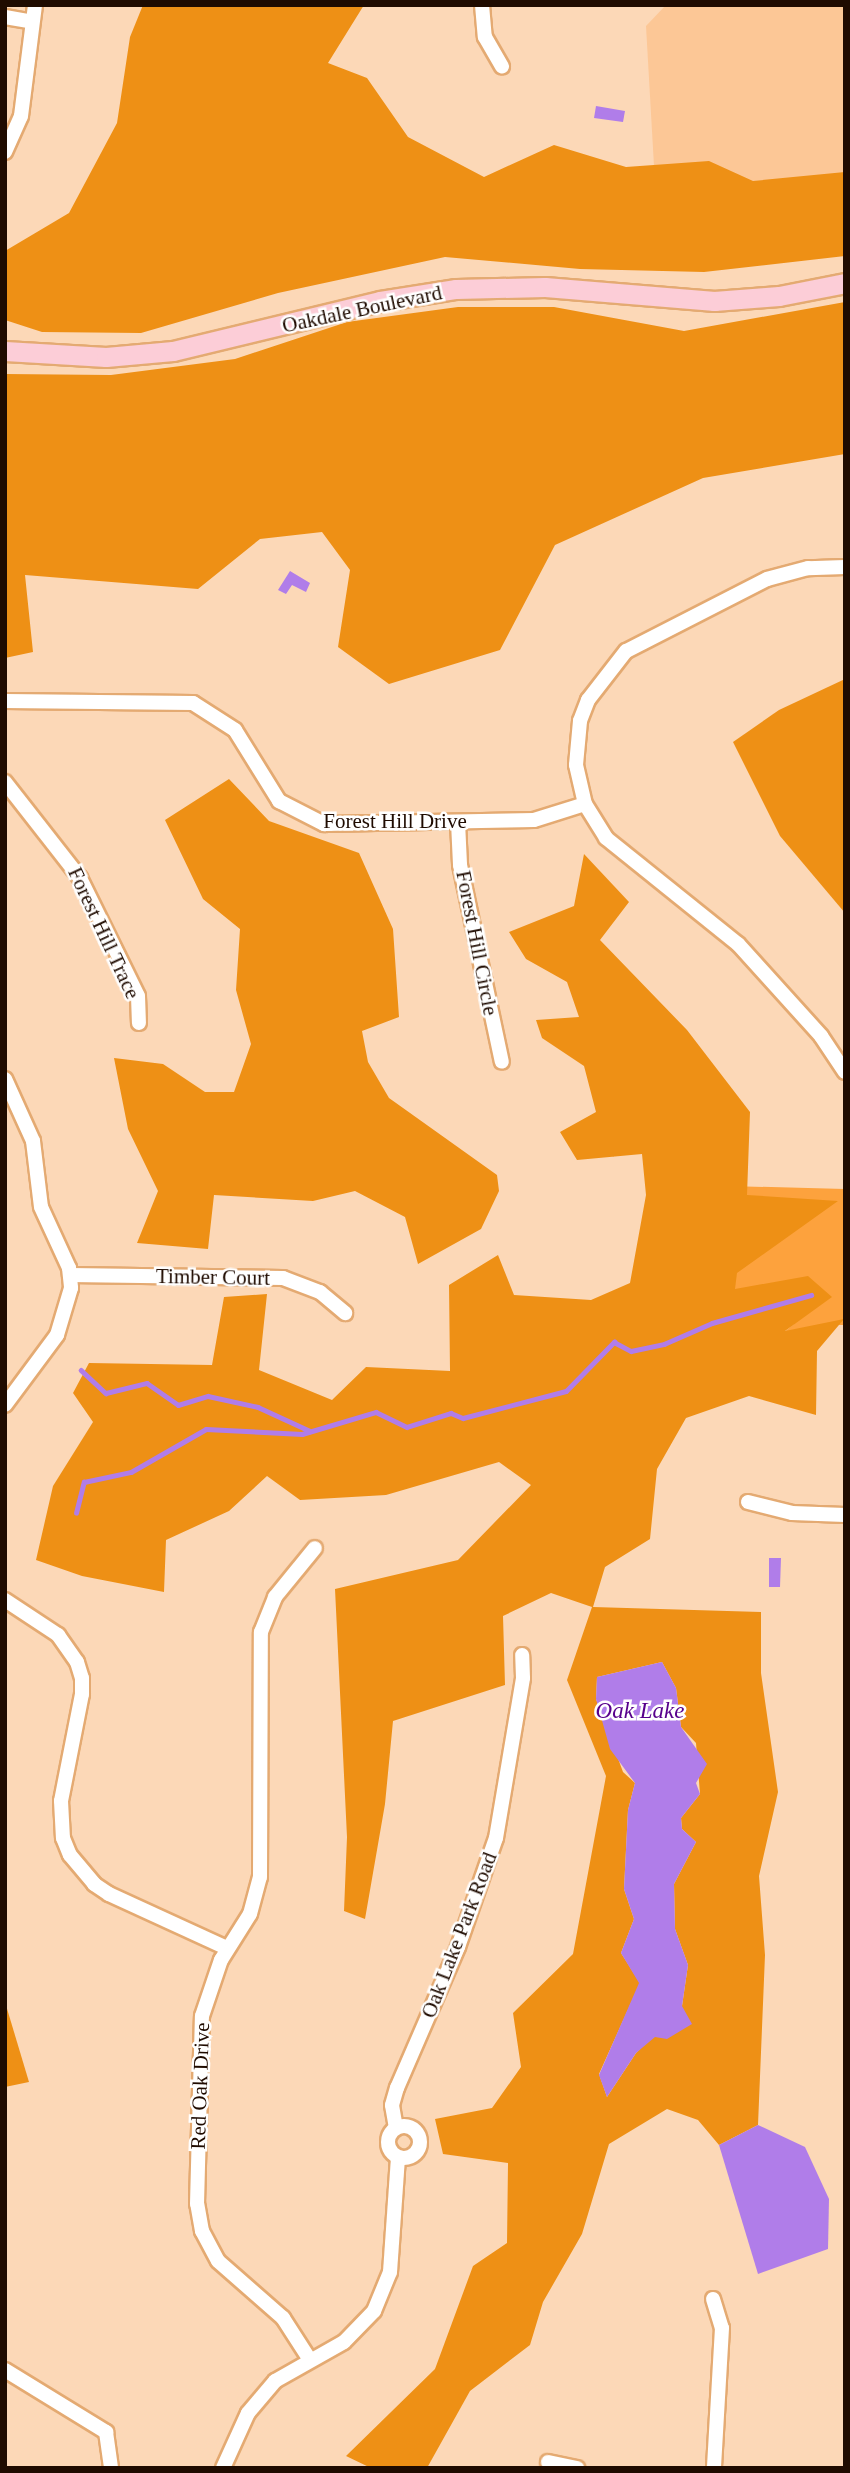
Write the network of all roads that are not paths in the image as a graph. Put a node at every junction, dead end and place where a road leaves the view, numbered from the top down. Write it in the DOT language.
graph roads {
  1 [pos="35,5"];
  2 [pos="482,5"];
  3 [pos="5,17"];
  4 [pos="32,22"];
  5 [pos="502,66"];
  6 [pos="5,152"];
  7 [pos="845,283"];
  8 [pos="5,351"];
  9 [pos="845,567"];
  10 [pos="5,701"];
  11 [pos="5,782"];
  12 [pos="585,804"];
  13 [pos="458,822"];
  14 [pos="139,1023"];
  15 [pos="502,1062"];
  16 [pos="845,1072"];
  17 [pos="5,1079"];
  18 [pos="70,1275"];
  19 [pos="345,1312"];
  20 [pos="5,1405"];
  21 [pos="748,1502"];
  22 [pos="845,1515"];
  23 [pos="315,1548"];
  24 [pos="5,1600"];
  25 [pos="522,1655"];
  26 [pos="226,1948"];
  27 [pos="396,2128"];
  28 [pos="398,2157"];
  29 [pos="713,2299"];
  30 [pos="310,2360"];
  31 [pos="5,2370"];
  32 [pos="548,2462"];
  33 [pos="111,2468"];
  34 [pos="223,2468"];
  35 [pos="577,2468"];
  36 [pos="714,2468"];
  1 -- 4 [label="street"];
  2 -- 5 [label="street"];
  3 -- 4 [label="street"];
  4 -- 6 [label="street"];
  7 -- 8 [label="main road, Oakdale Boulevard"];
  9 -- 12 [label="street"];
  10 -- 13 [label="street, Forest Hill Drive"];
  11 -- 14 [label="street, Forest Hill Trace"];
  12 -- 13 [label="street, Forest Hill Drive"];
  12 -- 16 [label="street"];
  13 -- 15 [label="street, Forest Hill Circle"];
  17 -- 18 [label="street"];
  18 -- 19 [label="street, Timber Court"];
  18 -- 20 [label="street"];
  21 -- 22 [label="street"];
  23 -- 26 [label="street, Red Oak Drive"];
  24 -- 26 [label="street"];
  25 -- 27 [label="street, Oak Lake Park Road"];
  26 -- 30 [label="street, Red Oak Drive"];
  27 -- 28 [label="street, Oak Lake Park Road"];
  27 -- 28 [label="street"];
  28 -- 30 [label="street, Oak Lake Park Road"];
  29 -- 36 [label="street"];
  30 -- 34 [label="street, Oak Lake Park Road"];
  31 -- 33 [label="street"];
  32 -- 35 [label="street"];
}
